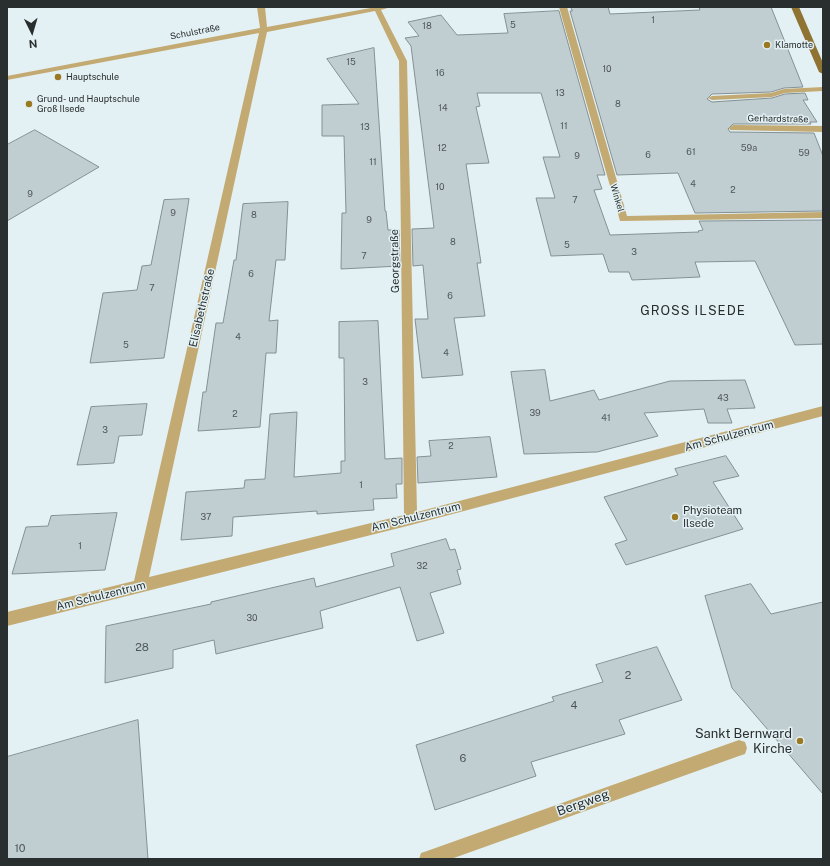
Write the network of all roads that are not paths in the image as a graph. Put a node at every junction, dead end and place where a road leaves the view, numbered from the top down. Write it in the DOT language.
graph roads {
  1 [pos="261,7"];
  2 [pos="563,7"];
  3 [pos="795,7"];
  4 [pos="382,8"];
  5 [pos="264,29"];
  6 [pos="823,72"];
  7 [pos="7,78"];
  8 [pos="823,89"];
  9 [pos="712,98"];
  10 [pos="733,128"];
  11 [pos="823,130"];
  12 [pos="823,215"];
  13 [pos="823,411"];
  14 [pos="411,519"];
  15 [pos="140,587"];
  16 [pos="7,619"];
  17 [pos="739,748"];
  18 [pos="427,859"];
  1 -- 5 [label="street"];
  2 -- 12 [label="street, Winkel"];
  3 -- 6 [label="main road"];
  4 -- 5 [label="street, Schulstraße"];
  4 -- 14 [label="street, Georgstraße"];
  5 -- 7 [label="street, Schulstraße"];
  5 -- 15 [label="street, Elisabethstraße"];
  8 -- 9 [label="street"];
  10 -- 11 [label="street, Gerhardstraße"];
  13 -- 14 [label="street, Am Schulzentrum"];
  14 -- 15 [label="street, Am Schulzentrum"];
  15 -- 16 [label="street, Am Schulzentrum"];
  17 -- 18 [label="street, Bergweg"];
}
